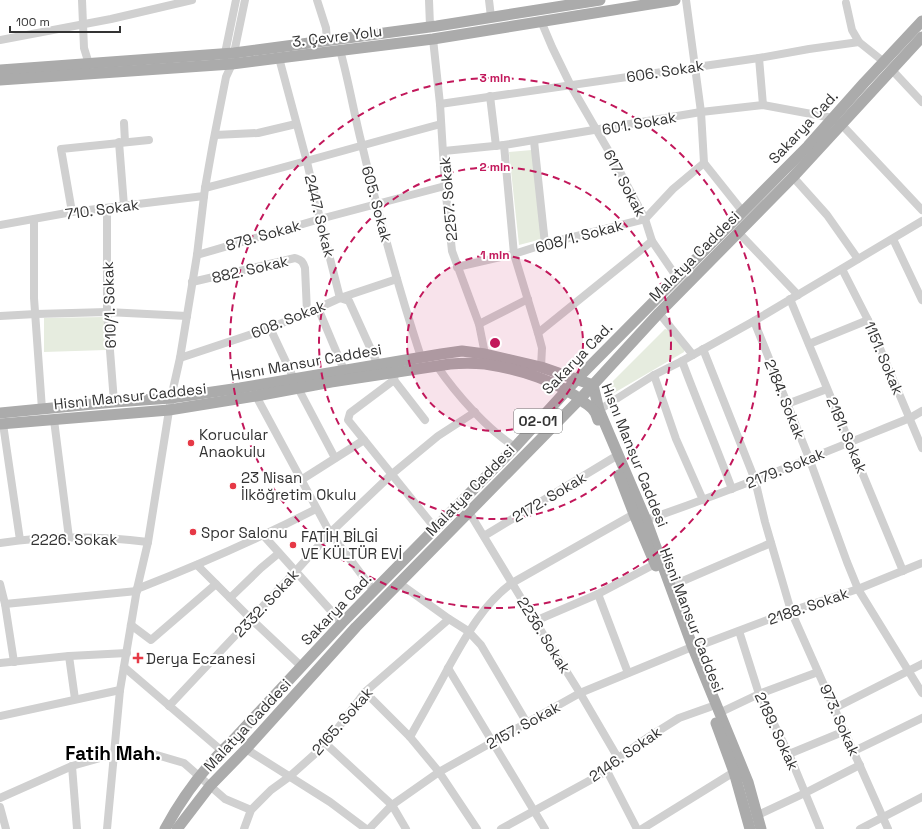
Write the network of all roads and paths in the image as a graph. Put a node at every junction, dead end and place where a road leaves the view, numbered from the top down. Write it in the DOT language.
graph roads {
  1 [pos="82,0"];
  2 [pos="192,0"];
  3 [pos="236,0"];
  4 [pos="245,0"];
  5 [pos="316,0"];
  6 [pos="429,0"];
  7 [pos="489,0"];
  8 [pos="600,0"];
  9 [pos="675,0"];
  10 [pos="686,0"];
  11 [pos="558,3"];
  12 [pos="846,3"];
  13 [pos="491,17"];
  14 [pos="541,21"];
  15 [pos="922,21"];
  16 [pos="83,25"];
  17 [pos="430,26"];
  18 [pos="922,37"];
  19 [pos="433,39"];
  20 [pos="0,40"];
  21 [pos="327,40"];
  22 [pos="859,42"];
  23 [pos="340,50"];
  24 [pos="279,58"];
  25 [pos="759,58"];
  26 [pos="229,59"];
  27 [pos="89,64"];
  28 [pos="888,66"];
  29 [pos="695,67"];
  30 [pos="0,70"];
  31 [pos="0,80"];
  32 [pos="571,86"];
  33 [pos="490,96"];
  34 [pos="922,102"];
  35 [pos="440,104"];
  36 [pos="763,104"];
  37 [pos="701,112"];
  38 [pos="833,118"];
  39 [pos="124,123"];
  40 [pos="296,124"];
  41 [pos="441,124"];
  42 [pos="842,125"];
  43 [pos="596,130"];
  44 [pos="215,135"];
  45 [pos="149,140"];
  46 [pos="534,141"];
  47 [pos="122,142"];
  48 [pos="362,145"];
  49 [pos="500,146"];
  50 [pos="444,151"];
  51 [pos="307,162"];
  52 [pos="704,163"];
  53 [pos="793,177"];
  54 [pos="445,186"];
  55 [pos="205,192"];
  56 [pos="376,203"];
  57 [pos="124,206"];
  58 [pos="107,208"];
  59 [pos="922,210"];
  60 [pos="72,212"];
  61 [pos="743,212"];
  62 [pos="320,219"];
  63 [pos="34,220"];
  64 [pos="645,220"];
  65 [pos="922,221"];
  66 [pos="0,225"];
  67 [pos="738,232"];
  68 [pos="893,239"];
  69 [pos="652,241"];
  70 [pos="545,244"];
  71 [pos="514,254"];
  72 [pos="197,255"];
  73 [pos="858,259"];
  74 [pos="457,267"];
  75 [pos="842,269"];
  76 [pos="397,279"];
  77 [pos="678,279"];
  78 [pos="192,282"];
  79 [pos="798,295"];
  80 [pos="340,298"];
  81 [pos="528,299"];
  82 [pos="790,299"];
  83 [pos="922,300"];
  84 [pos="318,308"];
  85 [pos="107,312"];
  86 [pos="307,312"];
  87 [pos="659,313"];
  88 [pos="36,314"];
  89 [pos="0,316"];
  90 [pos="187,316"];
  91 [pos="868,320"];
  92 [pos="754,321"];
  93 [pos="479,324"];
  94 [pos="270,328"];
  95 [pos="538,333"];
  96 [pos="809,344"];
  97 [pos="703,349"];
  98 [pos="485,354"];
  99 [pos="693,355"];
  100 [pos="421,357"];
  101 [pos="180,358"];
  102 [pos="682,361"];
  103 [pos="378,365"];
  104 [pos="437,366"];
  105 [pos="541,367"];
  106 [pos="344,370"];
  107 [pos="395,376"];
  108 [pos="654,376"];
  109 [pos="577,379"];
  110 [pos="296,383"];
  111 [pos="593,385"];
  112 [pos="828,389"];
  113 [pos="566,390"];
  114 [pos="256,396"];
  115 [pos="580,399"];
  116 [pos="114,402"];
  117 [pos="170,404"];
  118 [pos="787,404"];
  119 [pos="42,409"];
  120 [pos="599,410"];
  121 [pos="922,411"];
  122 [pos="475,412"];
  123 [pos="0,413"];
  124 [pos="910,418"];
  125 [pos="54,420"];
  126 [pos="425,420"];
  127 [pos="1,424"];
  128 [pos="364,440"];
  129 [pos="850,442"];
  130 [pos="515,447"];
  131 [pos="922,448"];
  132 [pos="335,458"];
  133 [pos="613,458"];
  134 [pos="809,458"];
  135 [pos="392,474"];
  136 [pos="301,480"];
  137 [pos="755,480"];
  138 [pos="732,489"];
  139 [pos="703,500"];
  140 [pos="316,509"];
  141 [pos="469,512"];
  142 [pos="634,514"];
  143 [pos="646,520"];
  144 [pos="435,528"];
  145 [pos="330,533"];
  146 [pos="264,536"];
  147 [pos="484,536"];
  148 [pos="69,538"];
  149 [pos="20,540"];
  150 [pos="148,542"];
  151 [pos="0,543"];
  152 [pos="771,543"];
  153 [pos="279,553"];
  154 [pos="655,564"];
  155 [pos="197,565"];
  156 [pos="921,566"];
  157 [pos="903,571"];
  158 [pos="295,572"];
  159 [pos="399,583"];
  160 [pos="0,584"];
  161 [pos="216,584"];
  162 [pos="512,584"];
  163 [pos="671,586"];
  164 [pos="858,589"];
  165 [pos="137,590"];
  166 [pos="374,591"];
  167 [pos="598,594"];
  168 [pos="230,598"];
  169 [pos="5,604"];
  170 [pos="791,611"];
  171 [pos="251,619"];
  172 [pos="449,620"];
  173 [pos="535,622"];
  174 [pos="342,623"];
  175 [pos="131,625"];
  176 [pos="468,631"];
  177 [pos="739,631"];
  178 [pos="690,648"];
  179 [pos="127,653"];
  180 [pos="69,656"];
  181 [pos="14,662"];
  182 [pos="0,663"];
  183 [pos="922,664"];
  184 [pos="124,667"];
  185 [pos="302,667"];
  186 [pos="448,668"];
  187 [pos="909,671"];
  188 [pos="818,672"];
  189 [pos="628,673"];
  190 [pos="120,690"];
  191 [pos="365,692"];
  192 [pos="580,693"];
  193 [pos="922,693"];
  194 [pos="759,694"];
  195 [pos="75,700"];
  196 [pos="169,706"];
  197 [pos="835,708"];
  198 [pos="714,710"];
  199 [pos="0,716"];
  200 [pos="922,718"];
  201 [pos="527,724"];
  202 [pos="845,731"];
  203 [pos="410,737"];
  204 [pos="493,743"];
  205 [pos="326,744"];
  206 [pos="246,749"];
  207 [pos="222,751"];
  208 [pos="854,751"];
  209 [pos="114,754"];
  210 [pos="789,754"];
  211 [pos="618,758"];
  212 [pos="860,765"];
  213 [pos="72,766"];
  214 [pos="607,771"];
  215 [pos="440,772"];
  216 [pos="734,772"];
  217 [pos="198,776"];
  218 [pos="289,777"];
  219 [pos="210,786"];
  220 [pos="804,793"];
  221 [pos="922,797"];
  222 [pos="0,798"];
  223 [pos="392,805"];
  224 [pos="0,807"];
  225 [pos="251,810"];
  226 [pos="534,811"];
  227 [pos="758,815"];
  228 [pos="882,817"];
  229 [pos="6,829"];
  230 [pos="77,829"];
  231 [pos="107,829"];
  232 [pos="165,829"];
  233 [pos="177,829"];
  234 [pos="244,829"];
  235 [pos="366,829"];
  236 [pos="369,829"];
  237 [pos="406,829"];
  238 [pos="477,829"];
  239 [pos="501,829"];
  240 [pos="545,829"];
  241 [pos="637,829"];
  242 [pos="642,829"];
  243 [pos="750,829"];
  244 [pos="761,829"];
  245 [pos="820,829"];
  246 [pos="860,829"];
  247 [pos="888,829"];
  1 -- 16 [label="street"];
  2 -- 16 [label="street"];
  3 -- 26 [label="street"];
  4 -- 26 [label="street"];
  5 -- 21 [label="street"];
  6 -- 17 [label="street"];
  7 -- 13 [label="street"];
  8 -- 11 [label="main road, 3. Çevre Yolu"];
  9 -- 14 [label="main road, 3. Çevre Yolu"];
  10 -- 29 [label="street"];
  11 -- 13 [label="main road, 3. Çevre Yolu"];
  12 -- 22 [label="street"];
  13 -- 17 [label="main road, 3. Çevre Yolu"];
  14 -- 19 [label="main road, 3. Çevre Yolu"];
  14 -- 32 [label="street, 617. Sokak"];
  15 -- 28 [label="main road, Sakarya Cad. / 02-01"];
  16 -- 20 [label="street"];
  16 -- 27 [label="street"];
  17 -- 21 [label="main road, 3. Çevre Yolu"];
  18 -- 28 [label="main road, Malatya Caddesi"];
  19 -- 23 [label="main road, 3. Çevre Yolu"];
  19 -- 35 [label="street, 2257. Sokak"];
  21 -- 26 [label="main road, 3. Çevre Yolu"];
  22 -- 25 [label="street, 606. Sokak"];
  22 -- 28 [label="street"];
  23 -- 24 [label="main road, 3. Çevre Yolu"];
  23 -- 48 [label="street, 605. Sokak"];
  24 -- 26 [label="main road, 3. Çevre Yolu"];
  24 -- 40 [label="street, 2447. Sokak"];
  25 -- 29 [label="street, 606. Sokak"];
  25 -- 36 [label="street"];
  26 -- 27 [label="main road, 3. Çevre Yolu"];
  26 -- 31 [label="main road, 3. Çevre Yolu"];
  26 -- 44 [label="street"];
  27 -- 30 [label="main road, 3. Çevre Yolu"];
  28 -- 34 [label="street"];
  28 -- 38 [label="main road, Sakarya Cad. / 02-01"];
  28 -- 42 [label="main road, Malatya Caddesi"];
  29 -- 32 [label="street, 606. Sokak"];
  29 -- 37 [label="street"];
  32 -- 33 [label="street, 606. Sokak"];
  32 -- 43 [label="street, 617. Sokak"];
  33 -- 35 [label="street, 606. Sokak"];
  33 -- 49 [label="street"];
  35 -- 41 [label="street, 2257. Sokak"];
  36 -- 37 [label="street, 601. Sokak"];
  36 -- 38 [label="street, 601. Sokak"];
  37 -- 43 [label="street, 601. Sokak"];
  37 -- 52 [label="street"];
  38 -- 42 [label="street"];
  38 -- 61 [label="main road, Sakarya Cad. / 02-01"];
  39 -- 47 [label="street"];
  40 -- 44 [label="street"];
  40 -- 51 [label="street, 2447. Sokak"];
  41 -- 48 [label="street"];
  41 -- 50 [label="street, 2257. Sokak"];
  42 -- 53 [label="main road, Malatya Caddesi"];
  42 -- 59 [label="street"];
  43 -- 46 [label="street, 601. Sokak"];
  43 -- 64 [label="street, 617. Sokak"];
  44 -- 55 [label="street"];
  45 -- 47 [label="street"];
  46 -- 49 [label="street, 601. Sokak"];
  46 -- 70 [label="street"];
  47 -- 57 [label="street"];
  47 -- 60 [label="street"];
  48 -- 51 [label="street"];
  48 -- 56 [label="street, 605. Sokak"];
  49 -- 50 [label="street, 601. Sokak"];
  49 -- 71 [label="street"];
  50 -- 54 [label="street, 2257. Sokak"];
  51 -- 55 [label="street"];
  51 -- 62 [label="street, 2447. Sokak"];
  52 -- 61 [label="street"];
  52 -- 64 [label="street, 608/1. Sokak"];
  53 -- 67 [label="main road, Malatya Caddesi"];
  53 -- 73 [label="street"];
  54 -- 56 [label="street, 879. Sokak"];
  54 -- 74 [label="street, 2257. Sokak"];
  55 -- 57 [label="street, 710. Sokak"];
  55 -- 72 [label="street"];
  56 -- 62 [label="street, 879. Sokak"];
  56 -- 76 [label="street, 605. Sokak"];
  57 -- 58 [label="street, 710. Sokak"];
  58 -- 60 [label="street, 710. Sokak"];
  58 -- 85 [label="street, 610/1. Sokak"];
  60 -- 63 [label="street, 710. Sokak"];
  61 -- 77 [label="main road, Sakarya Cad. / 02-01"];
  62 -- 72 [label="street, 879. Sokak"];
  62 -- 80 [label="street, 2447. Sokak"];
  63 -- 66 [label="street, 710. Sokak"];
  63 -- 88 [label="street"];
  64 -- 69 [label="street, 617. Sokak"];
  64 -- 70 [label="street, 608/1. Sokak"];
  65 -- 68 [label="street"];
  67 -- 79 [label="street"];
  67 -- 87 [label="main road, Malatya Caddesi"];
  68 -- 73 [label="street"];
  68 -- 83 [label="street"];
  69 -- 77 [label="street, 617. Sokak"];
  69 -- 95 [label="street"];
  70 -- 71 [label="street, 608/1. Sokak"];
  71 -- 74 [label="street, 608/1. Sokak"];
  71 -- 81 [label="street"];
  72 -- 78 [label="street"];
  73 -- 75 [label="street"];
  74 -- 93 [label="street, 2257. Sokak"];
  75 -- 79 [label="street"];
  75 -- 91 [label="street, 1151. Sokak"];
  76 -- 80 [label="street, 608. Sokak"];
  76 -- 100 [label="street, 605. Sokak"];
  77 -- 109 [label="main road, Sakarya Cad. / 02-01"];
  78 -- 86 [label="street, 882. Sokak"];
  78 -- 90 [label="street"];
  79 -- 82 [label="street"];
  80 -- 84 [label="street, 608. Sokak"];
  80 -- 103 [label="street"];
  81 -- 93 [label="street"];
  81 -- 95 [label="street"];
  82 -- 92 [label="street"];
  82 -- 96 [label="street, 2181. Sokak"];
  84 -- 86 [label="street, 608. Sokak"];
  84 -- 106 [label="street"];
  85 -- 88 [label="street"];
  85 -- 90 [label="street"];
  85 -- 116 [label="street, 610/1. Sokak"];
  86 -- 94 [label="street, 608. Sokak"];
  87 -- 99 [label="street"];
  87 -- 111 [label="main road, Malatya Caddesi"];
  88 -- 89 [label="street"];
  88 -- 119 [label="street"];
  90 -- 101 [label="street"];
  91 -- 96 [label="street"];
  91 -- 124 [label="street, 1151. Sokak"];
  92 -- 97 [label="street"];
  92 -- 118 [label="street, 2184. Sokak"];
  93 -- 98 [label="street, 2257. Sokak"];
  94 -- 101 [label="street, 608. Sokak"];
  94 -- 110 [label="street"];
  95 -- 105 [label="street"];
  96 -- 112 [label="street, 2181. Sokak"];
  97 -- 99 [label="street"];
  97 -- 137 [label="street, 973. Sokak"];
  98 -- 100 [label="main road, Hısnı Mansur Caddesi"];
  98 -- 105 [label="main road, Hısnı Mansur Caddesi"];
  99 -- 102 [label="street"];
  100 -- 103 [label="main road, Hısnı Mansur Caddesi"];
  101 -- 117 [label="street"];
  102 -- 108 [label="street"];
  102 -- 138 [label="street"];
  103 -- 106 [label="main road, Hısnı Mansur Caddesi"];
  104 -- 107 [label="main road, Hisni Mansur Caddesi"];
  104 -- 113 [label="main road, Hisni Mansur Caddesi"];
  104 -- 122 [label="street"];
  105 -- 109 [label="main road, Hısnı Mansur Caddesi"];
  106 -- 110 [label="main road, Hısnı Mansur Caddesi"];
  107 -- 110 [label="main road, Hisni Mansur Caddesi"];
  107 -- 126 [label="street"];
  107 -- 128 [label="street"];
  108 -- 120 [label="street"];
  108 -- 139 [label="street"];
  109 -- 111 [label="main road, Hısnı Mansur Caddesi"];
  109 -- 113 [label="main road, Sakarya Cad. / 02-01"];
  110 -- 114 [label="main road, Hisni Mansur Caddesi"];
  110 -- 117 [label="main road, Hısnı Mansur Caddesi"];
  110 -- 132 [label="street"];
  111 -- 115 [label="main road, Malatya Caddesi"];
  111 -- 120 [label="main road, Hısnı Mansur Caddesi"];
  112 -- 118 [label="street"];
  112 -- 129 [label="street, 2181. Sokak"];
  113 -- 115 [label="main road, Hisni Mansur Caddesi"];
  113 -- 130 [label="main road, Sakarya Cad. / 02-01"];
  114 -- 117 [label="main road, Hisni Mansur Caddesi"];
  114 -- 136 [label="street"];
  115 -- 133 [label="main road, Hisni Mansur Caddesi"];
  115 -- 141 [label="main road, Malatya Caddesi"];
  116 -- 117 [label="main road, Hısnı Mansur Caddesi"];
  116 -- 119 [label="main road, Hısnı Mansur Caddesi"];
  117 -- 125 [label="main road, Hisni Mansur Caddesi"];
  117 -- 150 [label="street"];
  118 -- 134 [label="street, 2184. Sokak"];
  119 -- 123 [label="main road, Hısnı Mansur Caddesi"];
  120 -- 143 [label="main road, Hısnı Mansur Caddesi"];
  121 -- 124 [label="street, 2179. Sokak"];
  122 -- 130 [label="street"];
  122 -- 135 [label="street, 2332. Sokak"];
  124 -- 129 [label="street, 2179. Sokak"];
  124 -- 131 [label="street, 1151. Sokak"];
  125 -- 127 [label="main road, Hisni Mansur Caddesi"];
  125 -- 148 [label="street"];
  127 -- 149 [label="street"];
  128 -- 132 [label="street"];
  128 -- 135 [label="street"];
  129 -- 134 [label="street, 2179. Sokak"];
  129 -- 157 [label="street, 2181. Sokak"];
  130 -- 144 [label="main road, Sakarya Cad. / 02-01"];
  132 -- 136 [label="street"];
  133 -- 142 [label="main road, Hisni Mansur Caddesi"];
  133 -- 147 [label="street, 2172. Sokak"];
  134 -- 137 [label="street, 2179. Sokak"];
  134 -- 164 [label="street, 2184. Sokak"];
  135 -- 144 [label="street"];
  135 -- 145 [label="street, 2332. Sokak"];
  136 -- 140 [label="street"];
  137 -- 138 [label="street, 2179. Sokak"];
  137 -- 152 [label="street, 973. Sokak"];
  138 -- 139 [label="street, 2179. Sokak"];
  139 -- 143 [label="street, 2179. Sokak"];
  140 -- 145 [label="street"];
  140 -- 146 [label="street"];
  141 -- 147 [label="street, 2236. Sokak"];
  141 -- 159 [label="main road, Malatya Caddesi"];
  142 -- 154 [label="main road, Hisni Mansur Caddesi"];
  142 -- 162 [label="street"];
  143 -- 163 [label="main road, Hısnı Mansur Caddesi"];
  144 -- 166 [label="main road, Sakarya Cad. / 02-01"];
  145 -- 158 [label="street, 2332. Sokak"];
  145 -- 166 [label="street"];
  146 -- 153 [label="street"];
  146 -- 155 [label="street"];
  147 -- 162 [label="street, 2236. Sokak"];
  148 -- 149 [label="street, 2226. Sokak"];
  148 -- 150 [label="street, 2226. Sokak"];
  149 -- 151 [label="street, 2226. Sokak"];
  150 -- 165 [label="street"];
  152 -- 163 [label="street"];
  152 -- 170 [label="street, 973. Sokak"];
  153 -- 158 [label="street"];
  153 -- 168 [label="street"];
  154 -- 167 [label="street"];
  154 -- 178 [label="main road, Hisni Mansur Caddesi"];
  155 -- 161 [label="street"];
  155 -- 165 [label="street"];
  156 -- 157 [label="street, 2188. Sokak"];
  157 -- 164 [label="street, 2188. Sokak"];
  158 -- 171 [label="street, 2332. Sokak"];
  158 -- 174 [label="street"];
  159 -- 172 [label="street"];
  159 -- 206 [label="main road, Malatya Caddesi"];
  160 -- 169 [label="street"];
  161 -- 168 [label="street"];
  161 -- 175 [label="street"];
  162 -- 173 [label="street, 2236. Sokak"];
  162 -- 176 [label="street"];
  163 -- 178 [label="main road, Hısnı Mansur Caddesi"];
  164 -- 170 [label="street, 2188. Sokak"];
  164 -- 187 [label="street, 2184. Sokak"];
  165 -- 169 [label="street"];
  165 -- 175 [label="street"];
  166 -- 174 [label="main road, Sakarya Cad. / 02-01"];
  167 -- 173 [label="street"];
  167 -- 189 [label="street"];
  168 -- 171 [label="street"];
  169 -- 181 [label="street"];
  170 -- 177 [label="street, 2188. Sokak"];
  170 -- 188 [label="street, 973. Sokak"];
  171 -- 185 [label="street"];
  171 -- 196 [label="street, 2332. Sokak"];
  172 -- 176 [label="street"];
  172 -- 191 [label="street, 2165. Sokak"];
  173 -- 192 [label="street, 2236. Sokak"];
  174 -- 185 [label="main road, Sakarya Cad. / 02-01"];
  175 -- 179 [label="street"];
  176 -- 186 [label="street"];
  176 -- 201 [label="street"];
  177 -- 178 [label="street, 2188. Sokak"];
  177 -- 194 [label="street, 2189. Sokak"];
  178 -- 189 [label="street, 2157. Sokak"];
  178 -- 198 [label="main road, Hisni Mansur Caddesi"];
  179 -- 180 [label="street"];
  179 -- 184 [label="street"];
  180 -- 181 [label="street"];
  180 -- 195 [label="street"];
  181 -- 182 [label="street"];
  183 -- 187 [label="street"];
  184 -- 190 [label="street"];
  184 -- 196 [label="street"];
  185 -- 207 [label="main road, Sakarya Cad. / 02-01"];
  186 -- 203 [label="street"];
  186 -- 204 [label="street"];
  187 -- 193 [label="street, 2184. Sokak"];
  187 -- 197 [label="street"];
  188 -- 194 [label="street, 2146. Sokak"];
  188 -- 197 [label="street, 973. Sokak"];
  189 -- 192 [label="street, 2157. Sokak"];
  190 -- 195 [label="street"];
  190 -- 209 [label="street"];
  191 -- 203 [label="street"];
  191 -- 205 [label="street, 2165. Sokak"];
  192 -- 201 [label="street, 2157. Sokak"];
  192 -- 211 [label="street, 2236. Sokak"];
  194 -- 198 [label="street, 2146. Sokak"];
  194 -- 210 [label="street, 2189. Sokak"];
  195 -- 199 [label="street"];
  196 -- 207 [label="street"];
  197 -- 202 [label="street, 973. Sokak"];
  198 -- 211 [label="street, 2146. Sokak"];
  198 -- 216 [label="main road, Hisni Mansur Caddesi"];
  198 -- 227 [label="main road"];
  200 -- 208 [label="street"];
  201 -- 204 [label="street, 2157. Sokak"];
  202 -- 208 [label="street, 973. Sokak"];
  202 -- 210 [label="street"];
  203 -- 215 [label="street"];
  204 -- 215 [label="street, 2157. Sokak"];
  204 -- 226 [label="street"];
  205 -- 218 [label="street, 2165. Sokak"];
  205 -- 223 [label="street"];
  206 -- 218 [label="street"];
  206 -- 219 [label="main road, Malatya Caddesi"];
  207 -- 217 [label="main road, Sakarya Cad. / 02-01"];
  208 -- 212 [label="street, 973. Sokak"];
  209 -- 213 [label="street"];
  209 -- 217 [label="street"];
  209 -- 231 [label="street"];
  210 -- 220 [label="street, 2189. Sokak"];
  211 -- 214 [label="street, 2146. Sokak"];
  212 -- 220 [label="street"];
  212 -- 228 [label="street, 973. Sokak"];
  213 -- 222 [label="street"];
  213 -- 230 [label="street"];
  214 -- 226 [label="street, 2146. Sokak"];
  214 -- 241 [label="street"];
  215 -- 223 [label="street, 2157. Sokak"];
  215 -- 238 [label="street"];
  216 -- 242 [label="street"];
  216 -- 243 [label="main road, Hisni Mansur Caddesi"];
  217 -- 219 [label="street"];
  217 -- 232 [label="main road, Sakarya Cad. / 02-01"];
  218 -- 225 [label="street, 2165. Sokak"];
  218 -- 235 [label="street"];
  219 -- 225 [label="street"];
  219 -- 233 [label="main road, Malatya Caddesi"];
  220 -- 227 [label="street"];
  220 -- 245 [label="street, 2189. Sokak"];
  221 -- 228 [label="street"];
  223 -- 236 [label="street, 2157. Sokak"];
  223 -- 237 [label="street"];
  224 -- 229 [label="street"];
  225 -- 234 [label="street, 2165. Sokak"];
  226 -- 239 [label="street, 2146. Sokak"];
  226 -- 240 [label="street"];
  227 -- 244 [label="main road"];
  228 -- 246 [label="street"];
  228 -- 247 [label="street, 973. Sokak"];
}
